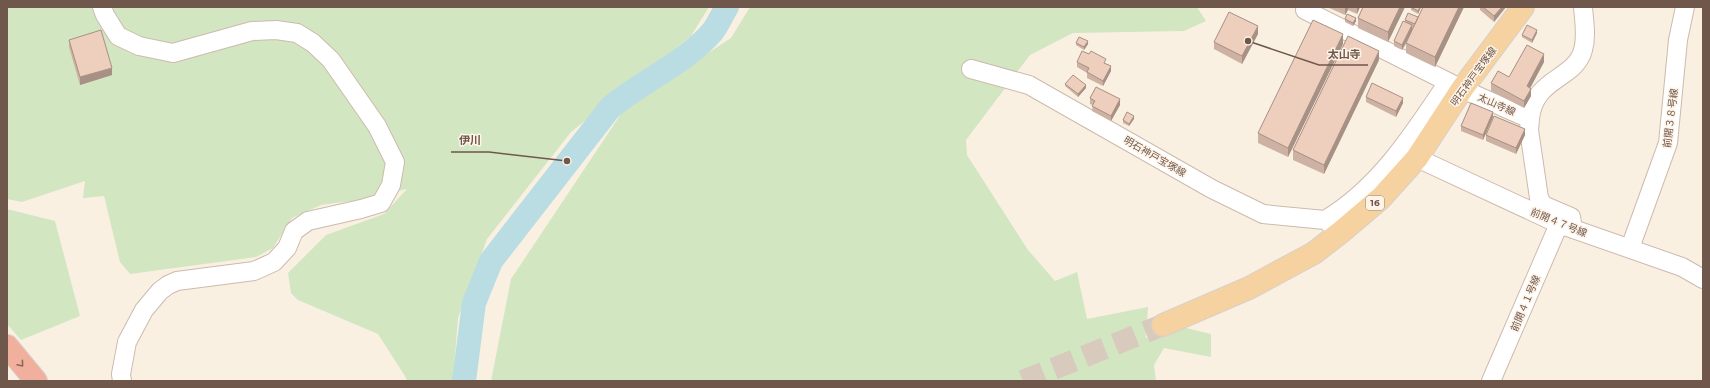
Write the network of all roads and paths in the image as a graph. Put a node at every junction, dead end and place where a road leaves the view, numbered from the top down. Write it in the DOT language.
graph roads {
  1 [pos="102,7"];
  2 [pos="1523,7"];
  3 [pos="1583,7"];
  4 [pos="1685,7"];
  5 [pos="1305,10"];
  6 [pos="971,69"];
  7 [pos="1455,85"];
  8 [pos="1530,119"];
  9 [pos="1417,158"];
  10 [pos="1333,226"];
  11 [pos="1566,226"];
  12 [pos="1630,248"];
  13 [pos="1703,279"];
  14 [pos="1163,325"];
  15 [pos="7,346"];
  16 [pos="36,381"];
  17 [pos="122,381"];
  18 [pos="1491,381"];
  1 -- 17 [label="street"];
  2 -- 7 [label="main road, 明石神戸宝塚線 / 16"];
  3 -- 8 [label="street"];
  4 -- 12 [label="street, 前開３８号線"];
  5 -- 7 [label="street, 太山寺線"];
  6 -- 10 [label="street, 明石神戸宝塚線"];
  7 -- 8 [label="street, 太山寺線"];
  7 -- 9 [label="main road, 明石神戸宝塚線 / 16"];
  7 -- 10 [label="street"];
  8 -- 11 [label="street"];
  9 -- 10 [label="main road, 明石神戸宝塚線 / 16"];
  9 -- 11 [label="street, 前開４７号線"];
  10 -- 14 [label="main road, 明石神戸宝塚線 / 16"];
  11 -- 12 [label="street, 前開４７号線"];
  11 -- 18 [label="street, 前開４１号線"];
  12 -- 13 [label="street, 前開４７号線"];
  15 -- 16 [label="highway, one-way"];
}
